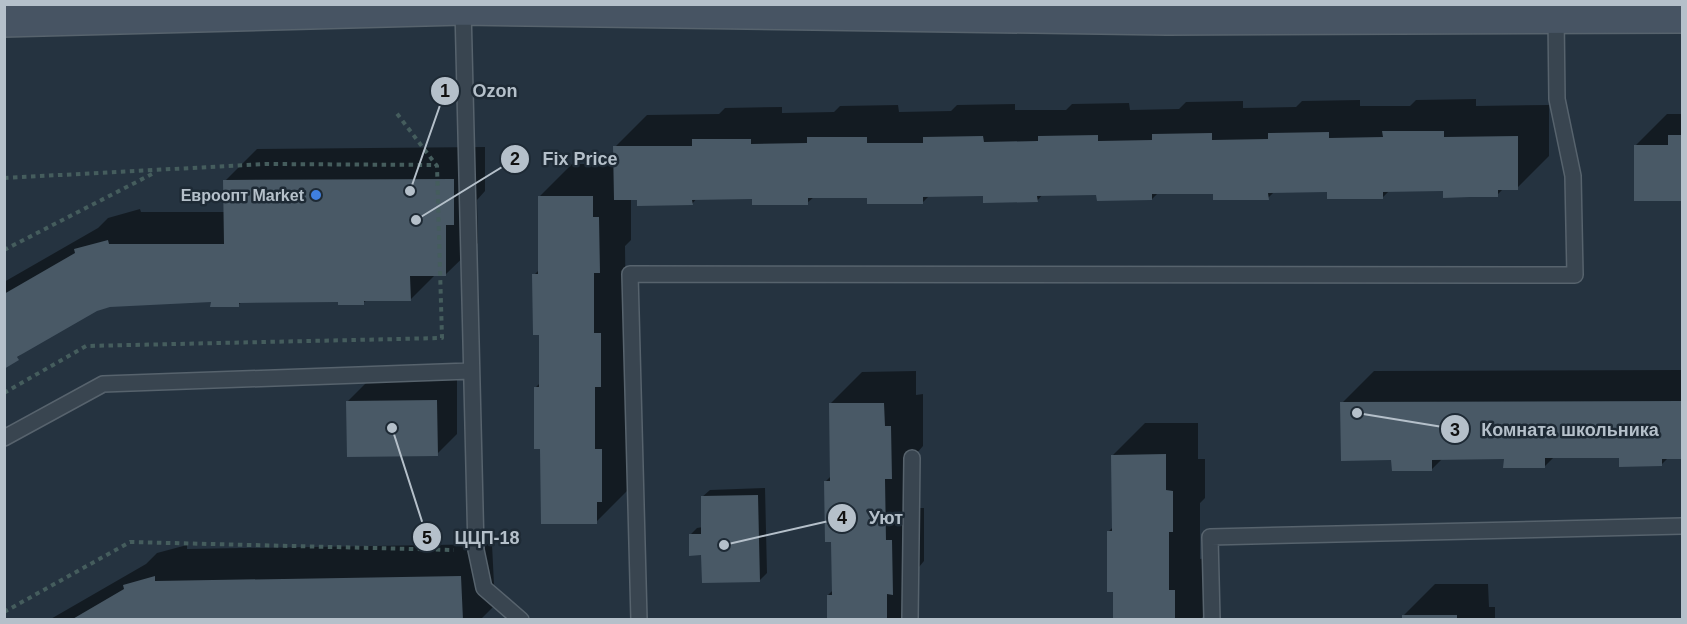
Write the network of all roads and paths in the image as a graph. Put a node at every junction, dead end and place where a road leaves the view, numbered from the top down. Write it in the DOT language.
graph roads {
  1 [pos="463,8"];
  2 [pos="1556,16"];
  3 [pos="1683,16"];
  4 [pos="4,20"];
  5 [pos="395,111"];
  6 [pos="437,165"];
  7 [pos="156,172"];
  8 [pos="4,173"];
  9 [pos="4,178"];
  10 [pos="11,178"];
  11 [pos="4,250"];
  12 [pos="470,371"];
  13 [pos="4,393"];
  14 [pos="4,438"];
  15 [pos="912,458"];
  16 [pos="1683,526"];
  17 [pos="476,550"];
  18 [pos="4,612"];
  19 [pos="521,620"];
  20 [pos="639,620"];
  21 [pos="910,620"];
  22 [pos="1212,620"];
  1 -- 2 [label="main road"];
  1 -- 4 [label="main road"];
  1 -- 12 [label="lane"];
  2 -- 3 [label="main road"];
  2 -- 20 [label="lane"];
  5 -- 6 [label="path"];
  6 -- 7 [label="path"];
  6 -- 13 [label="path"];
  7 -- 10 [label="path"];
  7 -- 11 [label="path"];
  8 -- 10 [label="path"];
  9 -- 10 [label="path"];
  12 -- 14 [label="lane"];
  12 -- 17 [label="lane"];
  15 -- 21 [label="lane"];
  16 -- 22 [label="lane"];
  17 -- 18 [label="path"];
  17 -- 19 [label="lane"];
}
